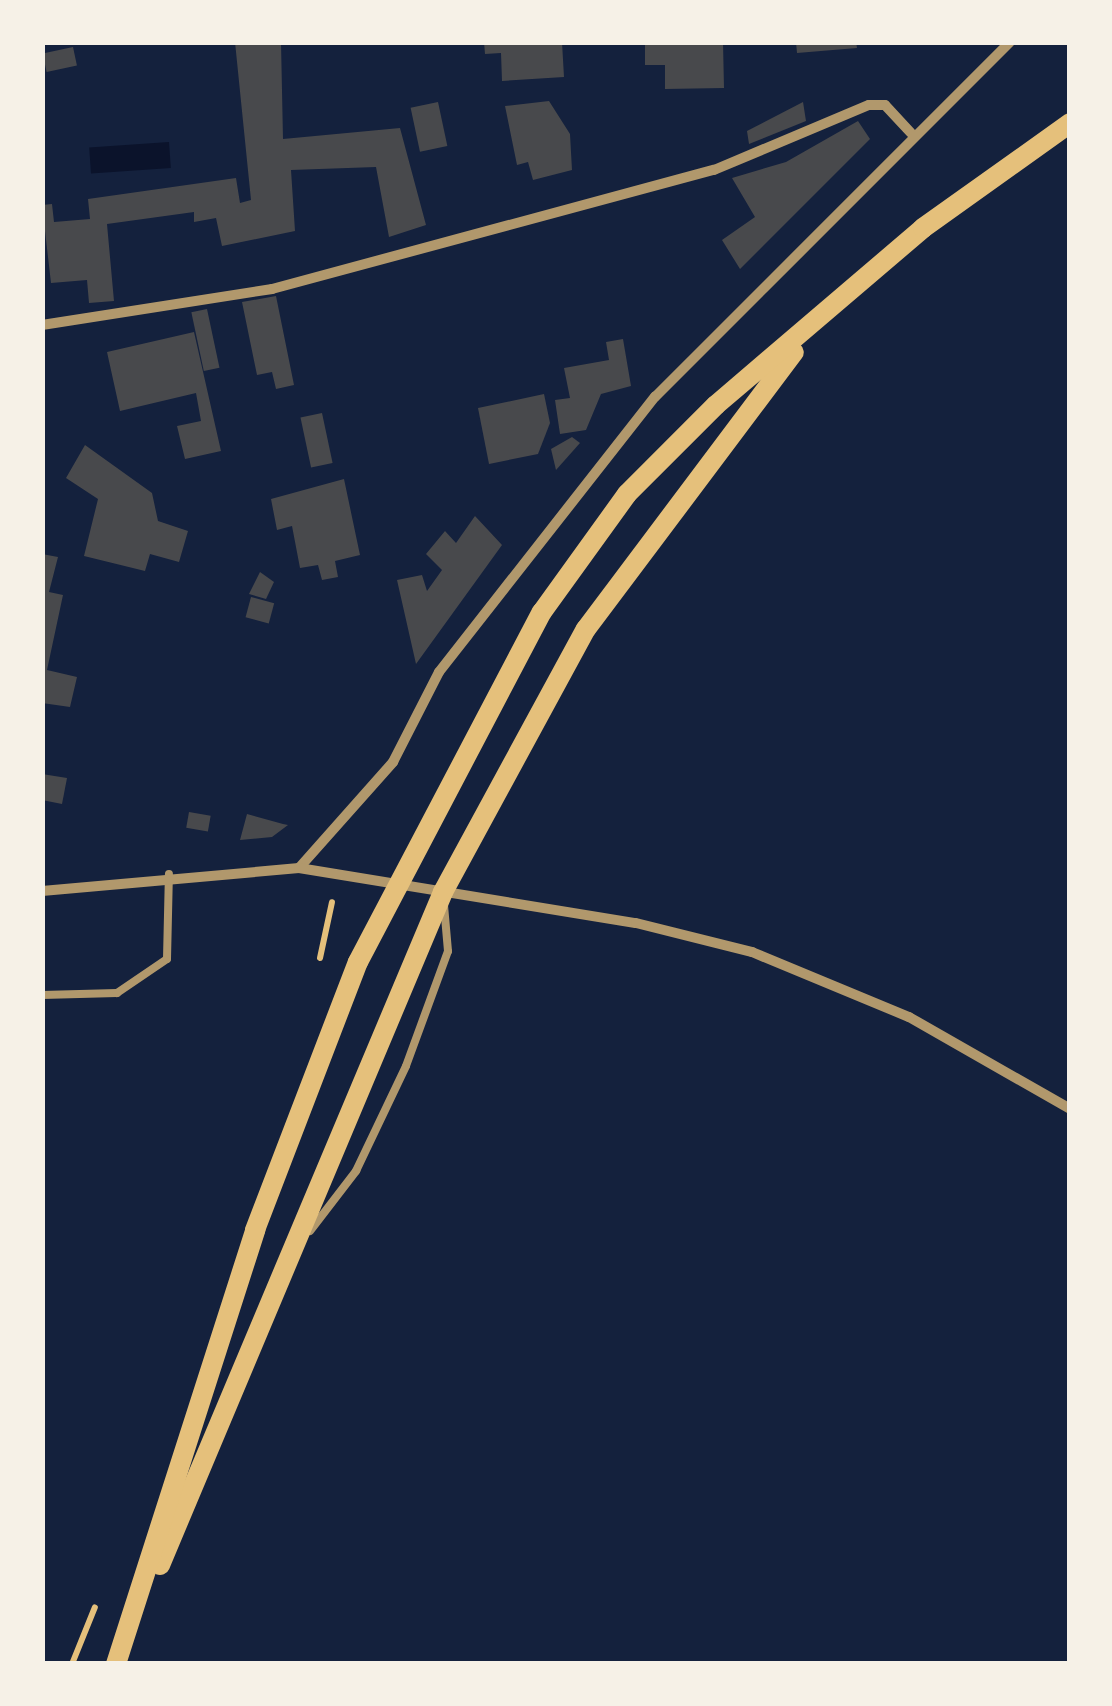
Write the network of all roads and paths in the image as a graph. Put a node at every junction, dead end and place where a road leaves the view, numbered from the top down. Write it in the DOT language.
graph roads {
  1 [pos="1010,42"];
  2 [pos="1070,123"];
  3 [pos="911,134"];
  4 [pos="821,319"];
  5 [pos="42,326"];
  6 [pos="299,868"];
  7 [pos="169,874"];
  8 [pos="392,884"];
  9 [pos="42,891"];
  10 [pos="442,892"];
  11 [pos="42,994"];
  12 [pos="1070,1110"];
  13 [pos="298,1246"];
  14 [pos="117,1664"];
  1 -- 3 [label="street"];
  2 -- 4 [label="main road"];
  3 -- 5 [label="street"];
  3 -- 6 [label="street"];
  4 -- 8 [label="main road"];
  4 -- 10 [label="main road"];
  6 -- 7 [label="street"];
  6 -- 8 [label="street"];
  7 -- 9 [label="street"];
  7 -- 11 [label="lane"];
  8 -- 10 [label="street"];
  8 -- 14 [label="main road"];
  10 -- 12 [label="street"];
  10 -- 13 [label="main road"];
  10 -- 13 [label="lane"];
  13 -- 14 [label="main road"];
}
